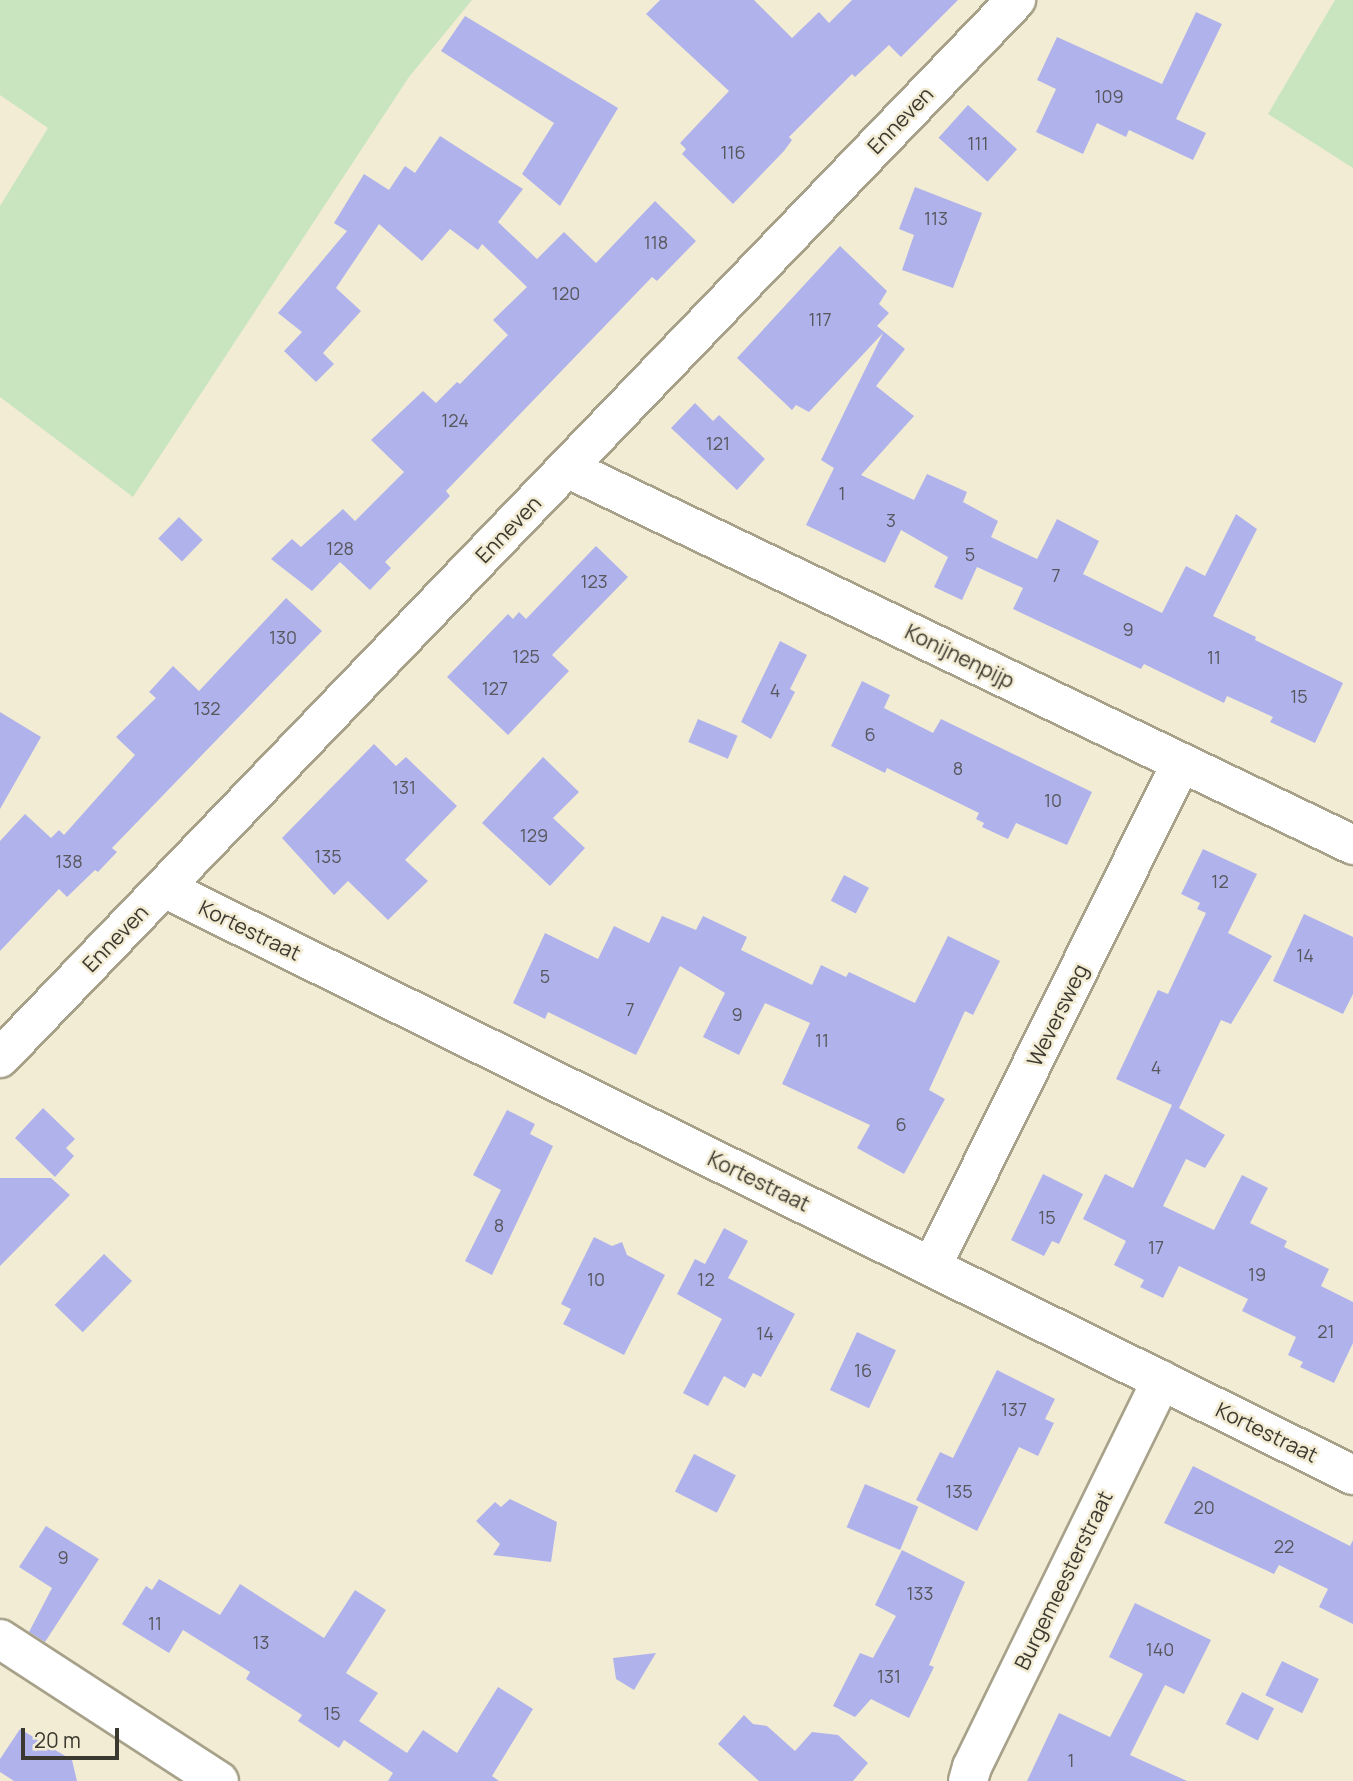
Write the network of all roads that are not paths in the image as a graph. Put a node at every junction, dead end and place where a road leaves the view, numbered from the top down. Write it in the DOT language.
graph roads {
  1 [pos="1016,0"];
  2 [pos="567,468"];
  3 [pos="1181,763"];
  4 [pos="1353,845"];
  5 [pos="164,888"];
  6 [pos="0,1058"];
  7 [pos="932,1266"];
  8 [pos="1162,1380"];
  9 [pos="1353,1475"];
  10 [pos="0,1639"];
  11 [pos="219,1781"];
  12 [pos="968,1781"];
  1 -- 2 [label="street, Enneven"];
  2 -- 3 [label="street, Konijnenpijp"];
  2 -- 5 [label="street, Enneven"];
  3 -- 4 [label="street, Konijnenpijp"];
  3 -- 7 [label="street, Weversweg"];
  5 -- 6 [label="street, Enneven"];
  5 -- 7 [label="street, Kortestraat"];
  7 -- 8 [label="street, Kortestraat"];
  8 -- 9 [label="street, Kortestraat"];
  8 -- 12 [label="street, Burgemeesterstraat"];
  10 -- 11 [label="street"];
}
